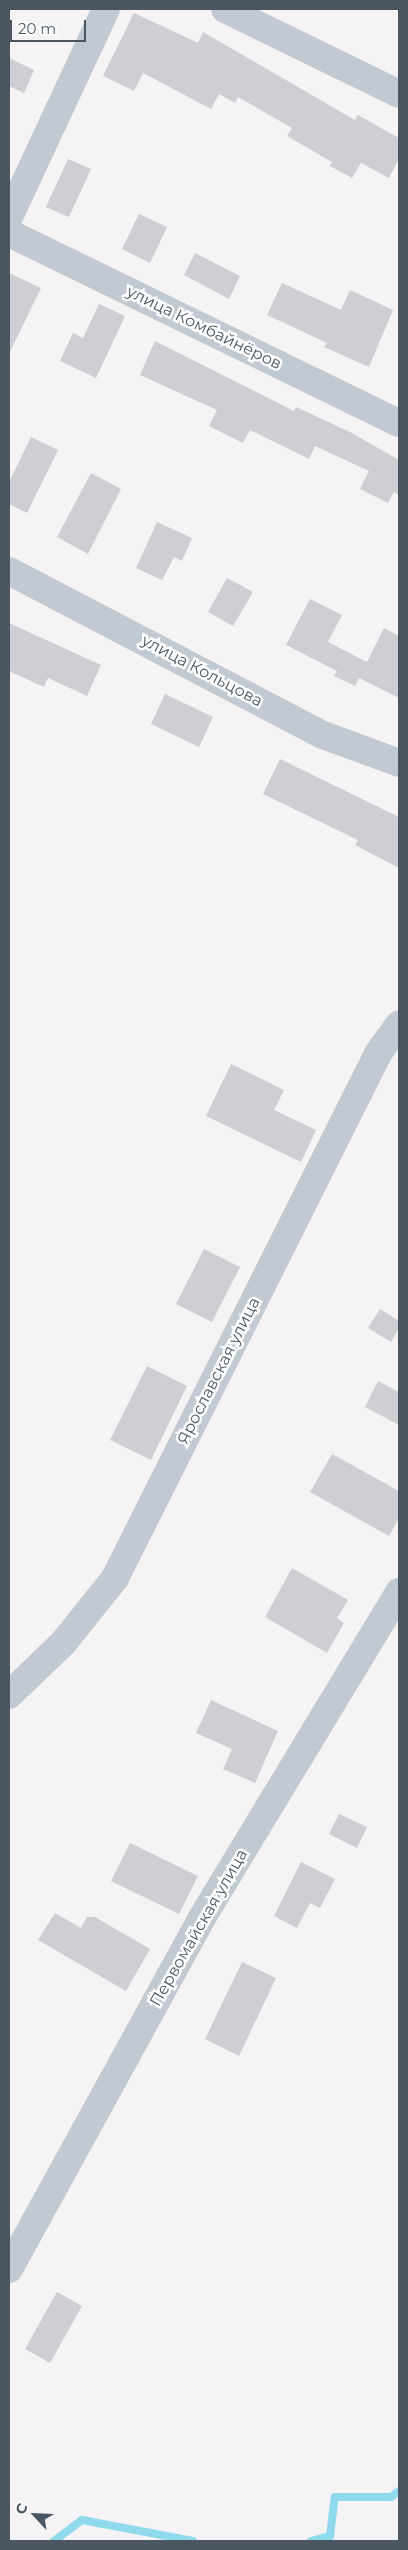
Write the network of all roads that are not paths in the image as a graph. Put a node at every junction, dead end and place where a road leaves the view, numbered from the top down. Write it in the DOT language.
graph roads {
  1 [pos="106,9"];
  2 [pos="225,9"];
  3 [pos="399,94"];
  4 [pos="9,217"];
  5 [pos="9,233"];
  6 [pos="399,423"];
  7 [pos="9,571"];
  8 [pos="399,763"];
  9 [pos="399,1024"];
  10 [pos="399,1592"];
  11 [pos="9,1695"];
  12 [pos="9,2269"];
  1 -- 4 [label="street"];
  2 -- 3 [label="street"];
  5 -- 6 [label="street, улица Комбайнёров"];
  7 -- 8 [label="street, улица Кольцова"];
  9 -- 11 [label="street, Ярославская улица"];
  10 -- 12 [label="street, Первомайская улица"];
}
